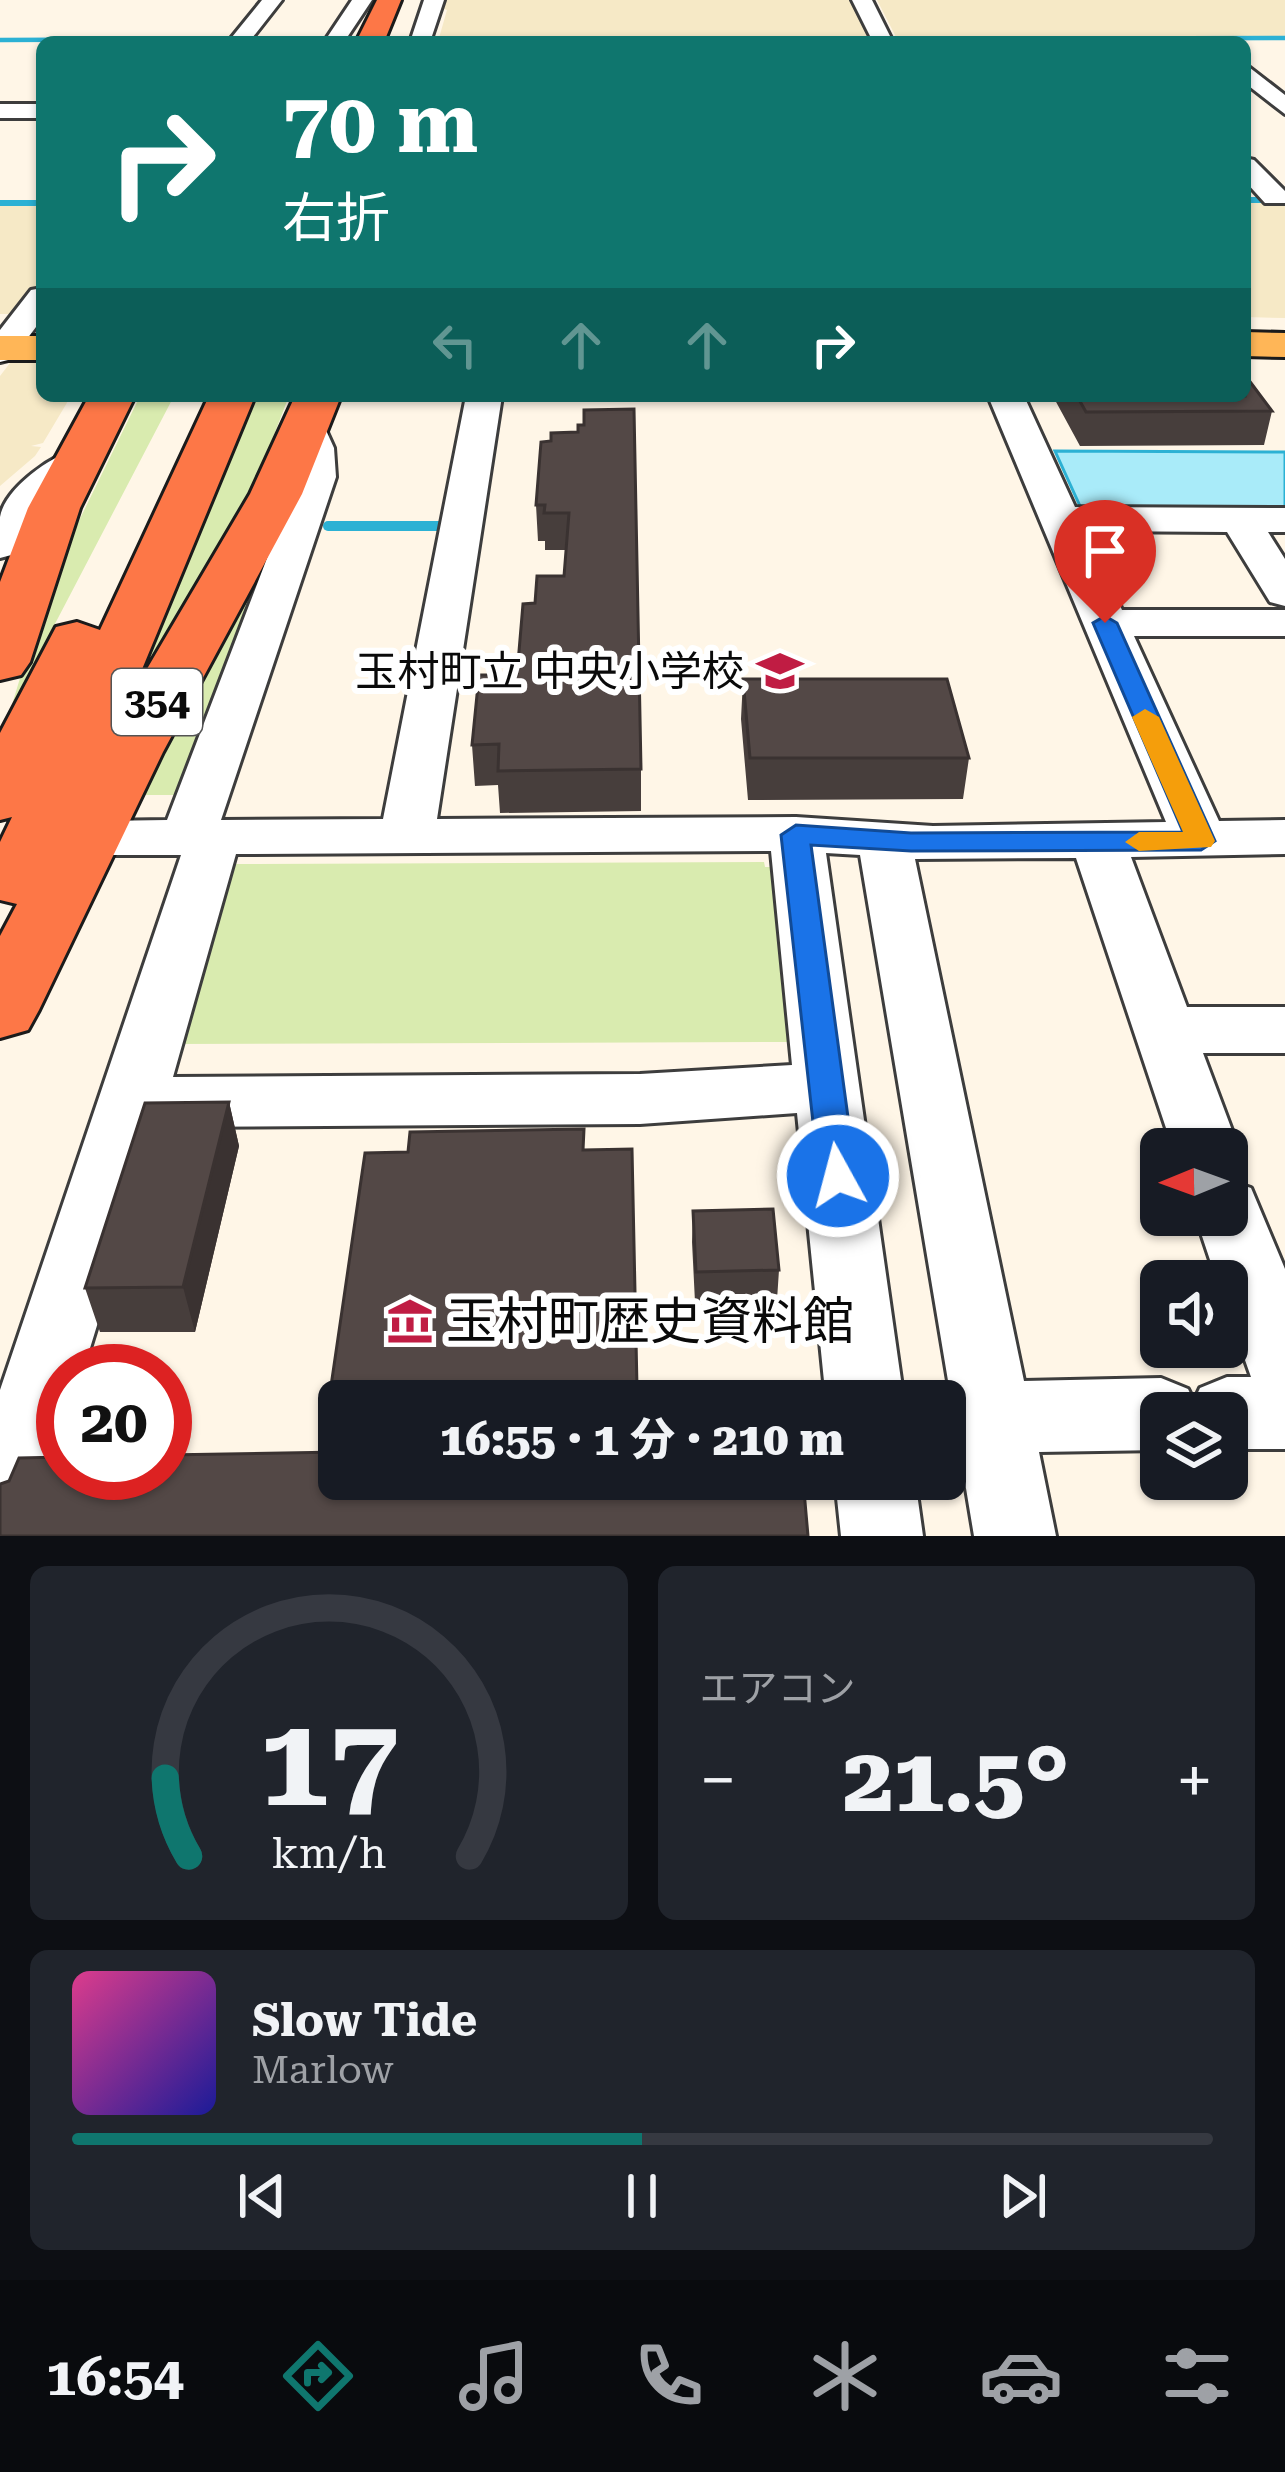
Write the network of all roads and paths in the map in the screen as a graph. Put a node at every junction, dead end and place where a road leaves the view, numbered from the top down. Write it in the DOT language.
graph roads {
  1 [pos="272,0"];
  2 [pos="362,0"];
  3 [pos="389,0"];
  4 [pos="406,0"];
  5 [pos="434,0"];
  6 [pos="862,0"];
  7 [pos="243,36"];
  8 [pos="338,36"];
  9 [pos="375,36"];
  10 [pos="376,36"];
  11 [pos="423,36"];
  12 [pos="880,36"];
  13 [pos="1251,76"];
  14 [pos="1285,107"];
  15 [pos="1251,108"];
  16 [pos="0,111"];
  17 [pos="36,111"];
  18 [pos="1251,171"];
  19 [pos="1280,196"];
  20 [pos="36,307"];
  21 [pos="15,343"];
  22 [pos="1251,344"];
  23 [pos="1285,345"];
  24 [pos="109,402"];
  25 [pos="194,402"];
  26 [pos="229,402"];
  27 [pos="483,402"];
  28 [pos="1009,402"];
  29 [pos="312,410"];
  30 [pos="82,458"];
  31 [pos="1059,519"];
  32 [pos="1240,520"];
  33 [pos="1285,520"];
  34 [pos="0,545"];
  35 [pos="1285,593"];
  36 [pos="1105,623"];
  37 [pos="1285,623"];
  38 [pos="0,662"];
  39 [pos="0,799"];
  40 [pos="796,835"];
  41 [pos="407,836"];
  42 [pos="200,837"];
  43 [pos="1285,837"];
  44 [pos="102,838"];
  45 [pos="887,839"];
  46 [pos="1201,841"];
  47 [pos="1098,842"];
  48 [pos="0,922"];
  49 [pos="0,1010"];
  50 [pos="1163,1030"];
  51 [pos="1285,1030"];
  52 [pos="826,1087"];
  53 [pos="133,1102"];
  54 [pos="1198,1128"];
  55 [pos="1237,1236"];
  56 [pos="1285,1368"];
  57 [pos="862,1380"];
  58 [pos="1285,1413"];
  59 [pos="1140,1414"];
  60 [pos="1248,1414"];
  61 [pos="992,1417"];
  62 [pos="878,1500"];
  63 [pos="0,1507"];
  64 [pos="882,1536"];
  65 [pos="1016,1536"];
  1 -- 7 [label="street"];
  2 -- 8 [label="street"];
  3 -- 9 [label="highway"];
  4 -- 10 [label="highway"];
  5 -- 11 [label="street"];
  6 -- 12 [label="street"];
  13 -- 14 [label="street"];
  14 -- 15 [label="street"];
  16 -- 17 [label="street"];
  18 -- 19 [label="street"];
  20 -- 21 [label="street"];
  22 -- 23 [label="main road"];
  24 -- 30 [label="highway"];
  25 -- 39 [label="highway, 354"];
  26 -- 48 [label="highway, 354"];
  27 -- 41 [label="street"];
  28 -- 31 [label="street"];
  29 -- 42 [label="street"];
  29 -- 49 [label="highway, 354"];
  30 -- 34 [label="street"];
  30 -- 38 [label="highway"];
  31 -- 32 [label="street"];
  31 -- 36 [label="street"];
  32 -- 33 [label="street"];
  32 -- 35 [label="street"];
  36 -- 37 [label="street"];
  36 -- 46 [label="street"];
  40 -- 41 [label="street"];
  40 -- 45 [label="street"];
  40 -- 52 [label="street"];
  41 -- 42 [label="street"];
  42 -- 44 [label="street"];
  42 -- 53 [label="street"];
  43 -- 46 [label="street"];
  45 -- 47 [label="street"];
  45 -- 61 [label="street"];
  46 -- 47 [label="street"];
  47 -- 50 [label="street"];
  50 -- 51 [label="street"];
  50 -- 54 [label="street"];
  52 -- 53 [label="street"];
  52 -- 57 [label="street"];
  53 -- 63 [label="street"];
  55 -- 56 [label="street"];
  58 -- 60 [label="street"];
  59 -- 61 [label="street"];
  61 -- 65 [label="street"];
  62 -- 64 [label="street"];
}
